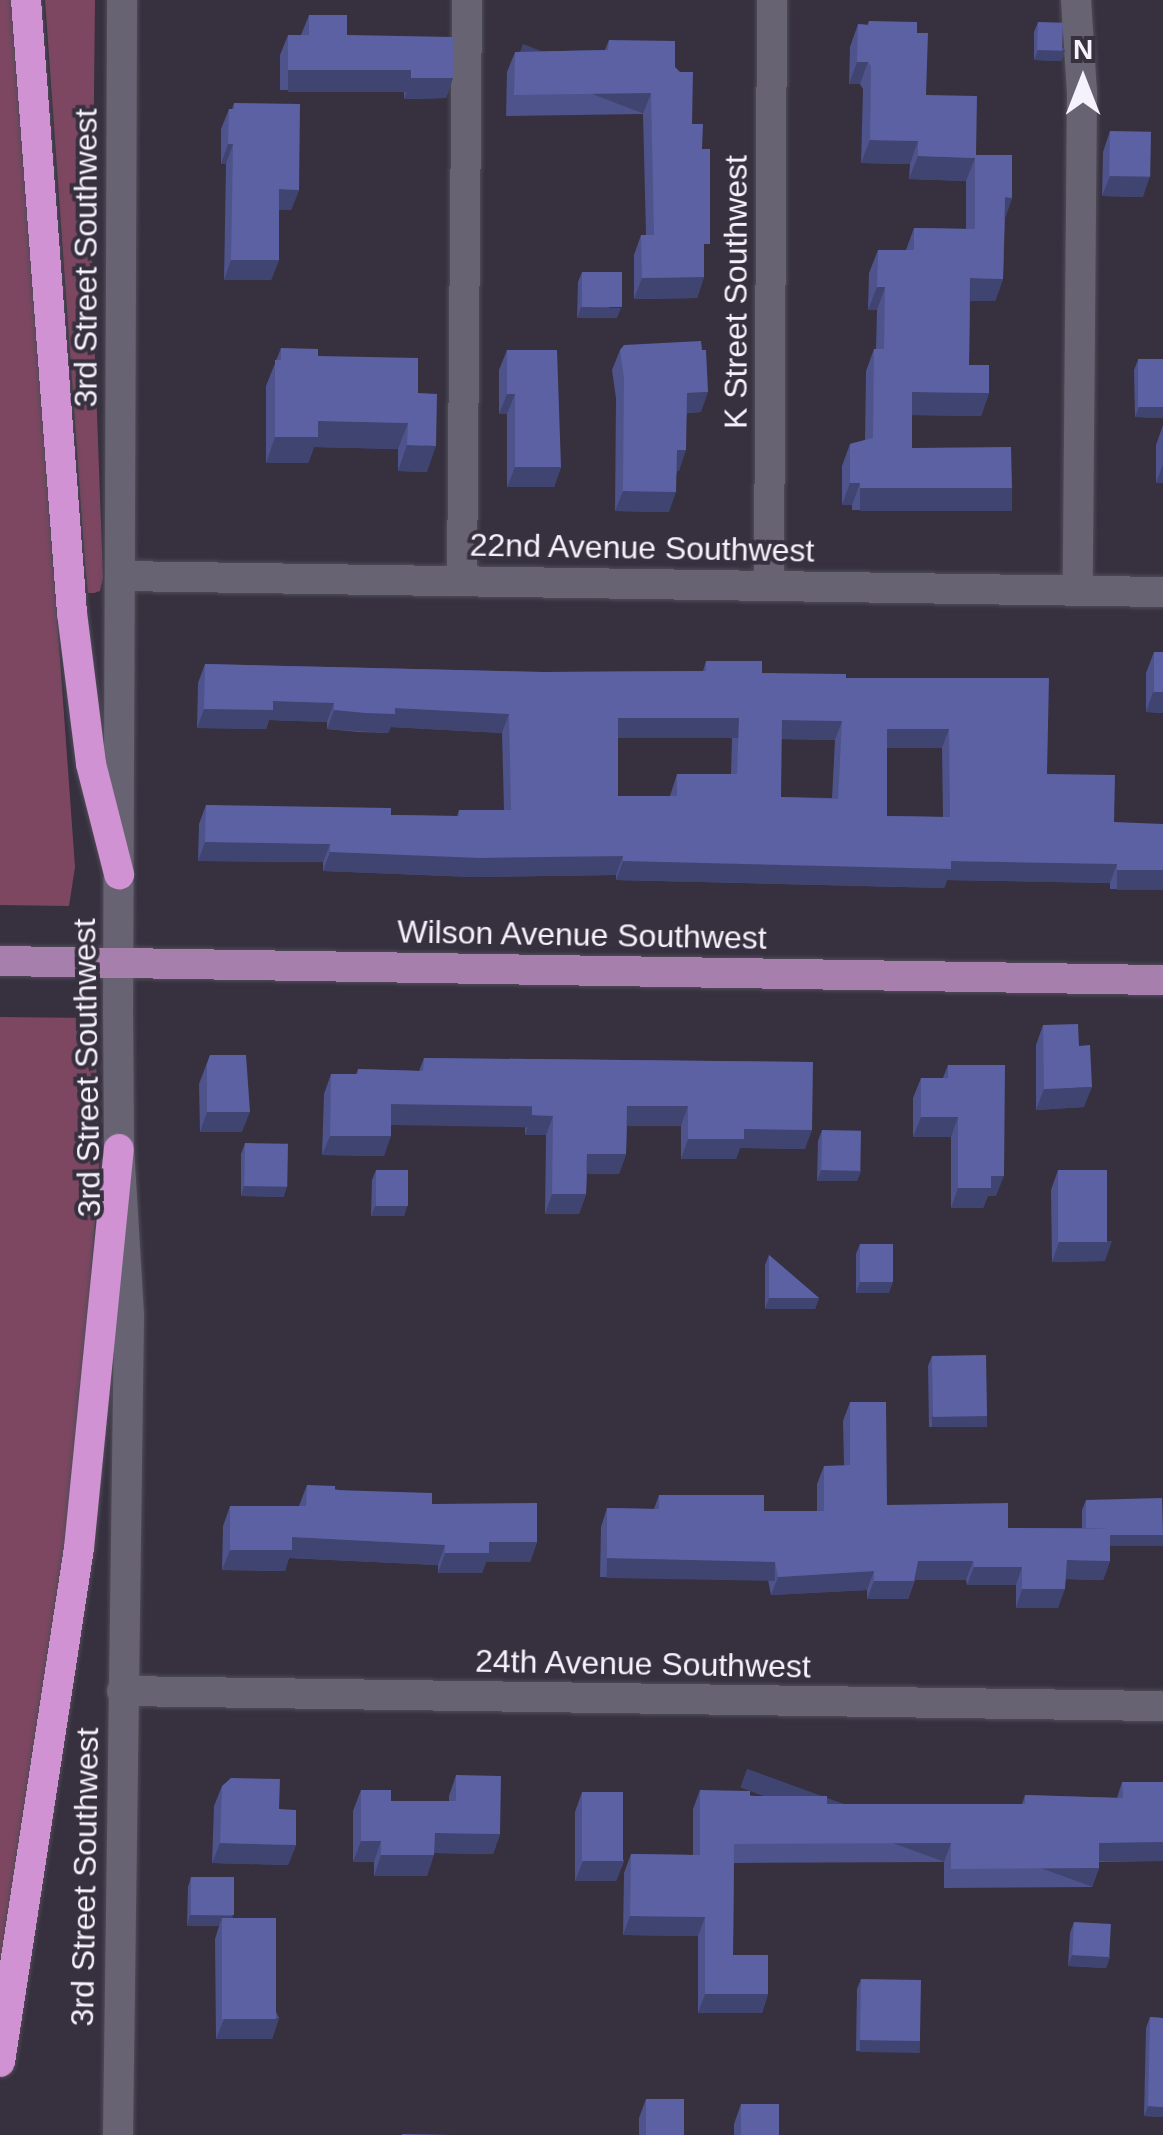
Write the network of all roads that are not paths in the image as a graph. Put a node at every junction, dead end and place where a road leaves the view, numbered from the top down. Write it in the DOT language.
graph roads {
  1 [pos="26,0"];
  2 [pos="122,0"];
  3 [pos="468,0"];
  4 [pos="772,0"];
  5 [pos="1076,0"];
  6 [pos="120,576"];
  7 [pos="462,581"];
  8 [pos="769,585"];
  9 [pos="1078,590"];
  10 [pos="1163,592"];
  11 [pos="119,874"];
  12 [pos="0,961"];
  13 [pos="118,963"];
  14 [pos="1163,980"];
  15 [pos="119,1149"];
  16 [pos="122,1692"];
  17 [pos="1163,1706"];
  18 [pos="0,2062"];
  19 [pos="118,2135"];
  1 -- 11 [label="highway"];
  2 -- 6 [label="street, 3rd Street Southwest"];
  3 -- 7 [label="street"];
  4 -- 8 [label="street, K Street Southwest"];
  5 -- 9 [label="street"];
  6 -- 7 [label="street, 22nd Avenue Southwest"];
  6 -- 11 [label="street, 3rd Street Southwest"];
  7 -- 8 [label="street, 22nd Avenue Southwest"];
  8 -- 9 [label="street, 22nd Avenue Southwest"];
  9 -- 10 [label="street, 22nd Avenue Southwest"];
  11 -- 13 [label="street, 3rd Street Southwest"];
  12 -- 13 [label="main road, Wilson Avenue Southwest"];
  13 -- 14 [label="main road, Wilson Avenue Southwest"];
  13 -- 15 [label="street, 3rd Street Southwest"];
  15 -- 16 [label="street, 3rd Street Southwest"];
  15 -- 18 [label="highway"];
  16 -- 17 [label="street, 24th Avenue Southwest"];
  16 -- 19 [label="street, 3rd Street Southwest"];
}
